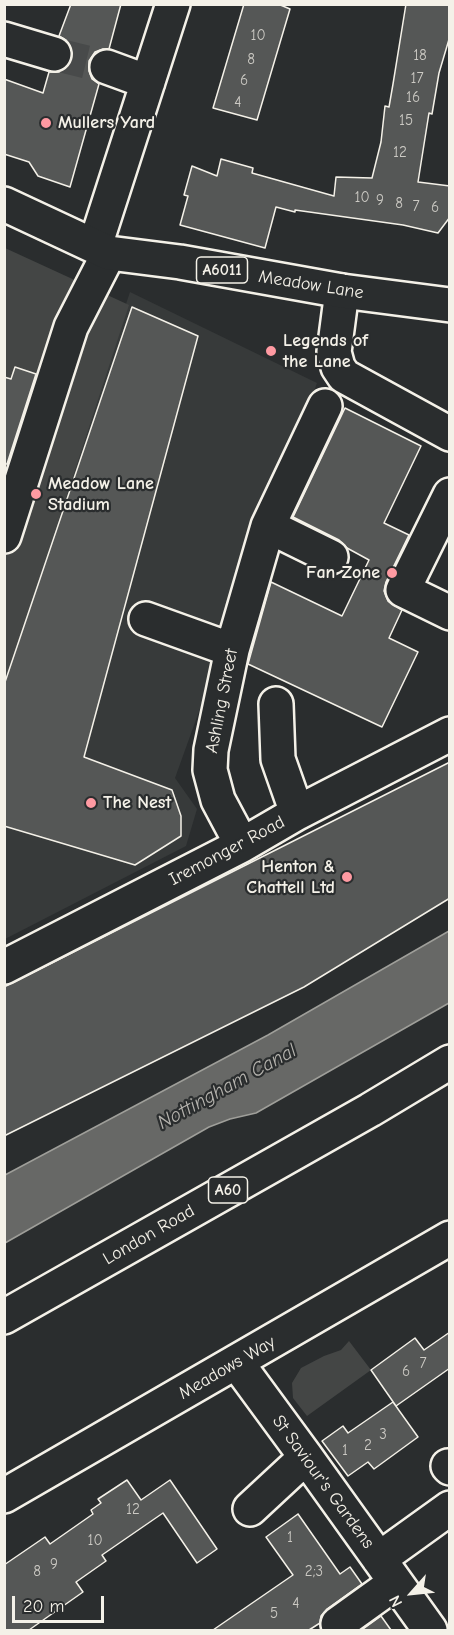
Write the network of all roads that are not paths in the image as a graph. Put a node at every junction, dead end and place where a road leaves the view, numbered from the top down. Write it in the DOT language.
graph roads {
  1 [pos="173,4"];
  2 [pos="4,39"];
  3 [pos="54,54"];
  4 [pos="107,68"];
  5 [pos="148,82"];
  6 [pos="4,204"];
  7 [pos="102,249"];
  8 [pos="342,291"];
  9 [pos="450,304"];
  10 [pos="325,406"];
  11 [pos="450,434"];
  12 [pos="450,495"];
  13 [pos="268,526"];
  14 [pos="4,536"];
  15 [pos="331,557"];
  16 [pos="450,613"];
  17 [pos="146,619"];
  18 [pos="232,650"];
  19 [pos="276,704"];
  20 [pos="450,734"];
  21 [pos="297,813"];
  22 [pos="242,845"];
  23 [pos="4,967"];
  24 [pos="450,1062"];
  25 [pos="450,1238"];
  26 [pos="4,1317"];
  27 [pos="237,1363"];
  28 [pos="306,1457"];
  29 [pos="4,1496"];
  30 [pos="450,1508"];
  31 [pos="250,1509"];
  32 [pos="387,1571"];
  33 [pos="343,1630"];
  34 [pos="430,1630"];
  1 -- 5 [label="street"];
  2 -- 3 [label="street"];
  4 -- 5 [label="street"];
  5 -- 7 [label="street"];
  6 -- 7 [label="street, Meadow Lane / A6011"];
  7 -- 8 [label="street, Meadow Lane / A6011"];
  7 -- 14 [label="street"];
  8 -- 9 [label="street, Meadow Lane / A6011"];
  8 -- 11 [label="street"];
  10 -- 13 [label="street, Ashling Street"];
  12 -- 16 [label="street"];
  13 -- 15 [label="street"];
  13 -- 18 [label="street, Ashling Street"];
  17 -- 18 [label="street"];
  18 -- 22 [label="street, Ashling Street"];
  19 -- 21 [label="street"];
  20 -- 21 [label="street, Iremonger Road"];
  21 -- 22 [label="street, Iremonger Road"];
  22 -- 23 [label="street, Iremonger Road"];
  24 -- 26 [label="street, London Road / A60"];
  25 -- 27 [label="street, Meadows Way"];
  27 -- 28 [label="street, St Saviour's Gardens"];
  27 -- 29 [label="street, Meadows Way"];
  28 -- 31 [label="street"];
  28 -- 32 [label="street, St Saviour's Gardens"];
  30 -- 32 [label="street"];
  32 -- 33 [label="street"];
  32 -- 34 [label="street, St Saviour's Gardens"];
}
